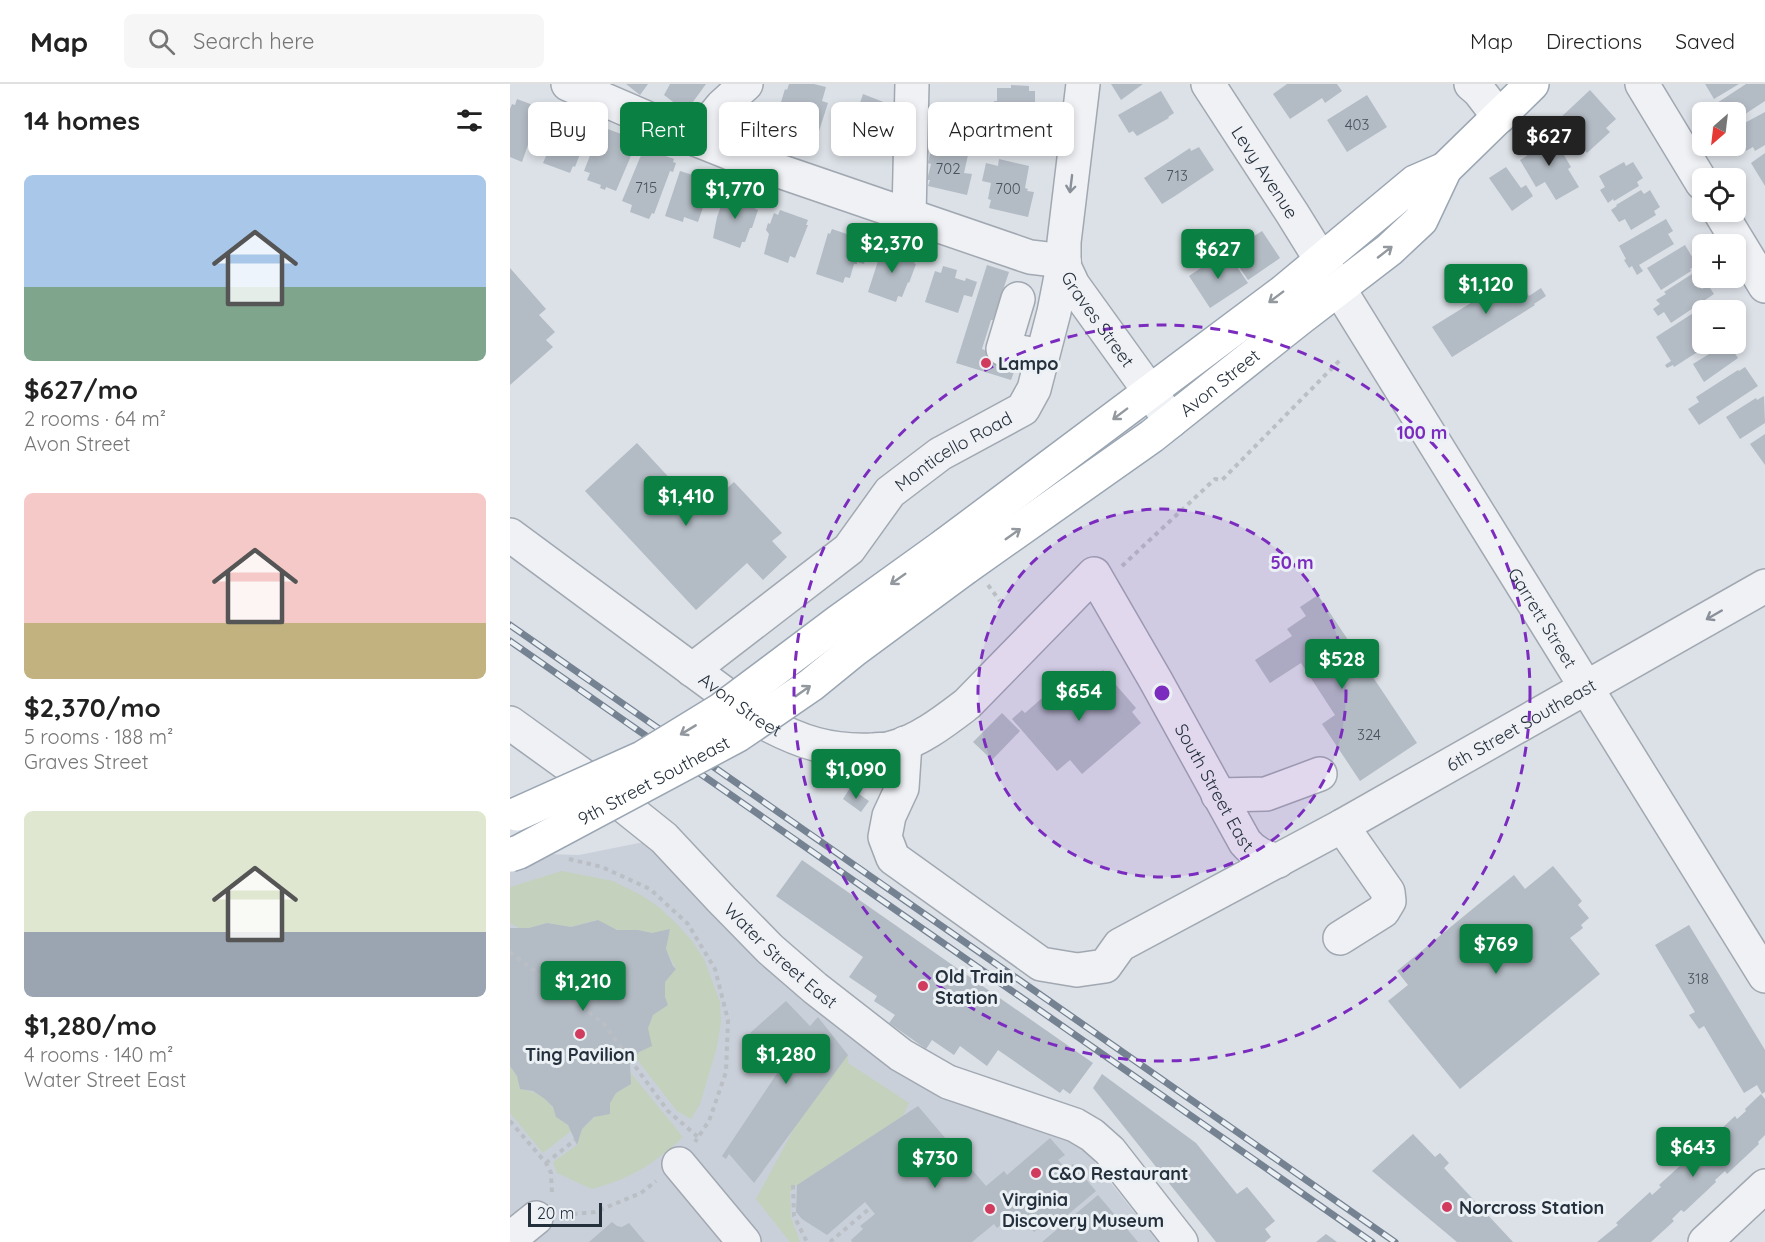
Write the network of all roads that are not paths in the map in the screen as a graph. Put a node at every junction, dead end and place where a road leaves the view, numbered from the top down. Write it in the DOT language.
graph roads {
  1 [pos="568,84"];
  2 [pos="746,84"];
  3 [pos="912,84"];
  4 [pos="1083,84"];
  5 [pos="1208,84"];
  6 [pos="1471,84"];
  7 [pos="1532,84"];
  8 [pos="1642,84"];
  9 [pos="620,107"];
  10 [pos="1499,117"];
  11 [pos="707,124"];
  12 [pos="707,144"];
  13 [pos="1693,168"];
  14 [pos="1445,170"];
  15 [pos="909,215"];
  16 [pos="1726,222"];
  17 [pos="1322,260"];
  18 [pos="1064,261"];
  19 [pos="1765,286"];
  20 [pos="1339,287"];
  21 [pos="1018,299"];
  22 [pos="1042,356"];
  23 [pos="1150,393"];
  24 [pos="1171,421"];
  25 [pos="510,536"];
  26 [pos="964,563"];
  27 [pos="1107,572"];
  28 [pos="1765,586"];
  29 [pos="692,670"];
  30 [pos="1587,687"];
  31 [pos="510,723"];
  32 [pos="905,743"];
  33 [pos="1320,774"];
  34 [pos="1218,795"];
  35 [pos="510,816"];
  36 [pos="1342,826"];
  37 [pos="510,855"];
  38 [pos="1278,861"];
  39 [pos="1340,938"];
  40 [pos="1765,976"];
  41 [pos="679,1164"];
  42 [pos="1765,1186"];
  43 [pos="541,1217"];
  44 [pos="510,1239"];
  45 [pos="744,1242"];
  46 [pos="1181,1242"];
  47 [pos="1705,1242"];
  1 -- 9 [label="street, Graves Street"];
  2 -- 11 [label="street"];
  3 -- 15 [label="street"];
  4 -- 18 [label="street, Monticello Road, one-way"];
  5 -- 17 [label="street, Levy Avenue"];
  6 -- 10 [label="street"];
  7 -- 10 [label="main road, Avon Street"];
  8 -- 13 [label="street"];
  10 -- 14 [label="main road, Avon Street"];
  12 -- 15 [label="street, Graves Street"];
  14 -- 17 [label="main road, Avon Street"];
  20 -- 14 [label="main road, Avon Street, one-way"];
  15 -- 18 [label="street, Graves Street"];
  16 -- 19 [label="street"];
  17 -- 20 [label="street, Garrett Street"];
  17 -- 23 [label="main road, Avon Street, one-way"];
  18 -- 22 [label="street, Monticello Road"];
  18 -- 23 [label="street, Graves Street"];
  20 -- 24 [label="main road, Avon Street"];
  20 -- 30 [label="street, Garrett Street"];
  21 -- 22 [label="street"];
  22 -- 29 [label="street, Monticello Road"];
  23 -- 24 [label="street, Graves Street"];
  23 -- 26 [label="main road, Avon Street, one-way"];
  26 -- 24 [label="main road, Avon Street, one-way"];
  25 -- 29 [label="street, Avon Street"];
  26 -- 35 [label="main road, 9th Street Southeast, one-way, bridge"];
  37 -- 26 [label="main road, 9th Street Southeast, one-way, bridge"];
  27 -- 32 [label="street, Avon Street"];
  27 -- 34 [label="street, South Street East"];
  28 -- 30 [label="street, 6th Street Southeast, one-way"];
  29 -- 32 [label="street, Avon Street"];
  30 -- 36 [label="street, 6th Street Southeast"];
  30 -- 40 [label="street, Garrett Street"];
  31 -- 46 [label="street, Water Street East"];
  32 -- 38 [label="street, 6th Street Southeast"];
  33 -- 34 [label="street"];
  34 -- 38 [label="street, South Street East"];
  36 -- 38 [label="street, 6th Street Southeast"];
  36 -- 39 [label="street"];
  41 -- 45 [label="street"];
  42 -- 47 [label="street"];
  43 -- 44 [label="street"];
}
